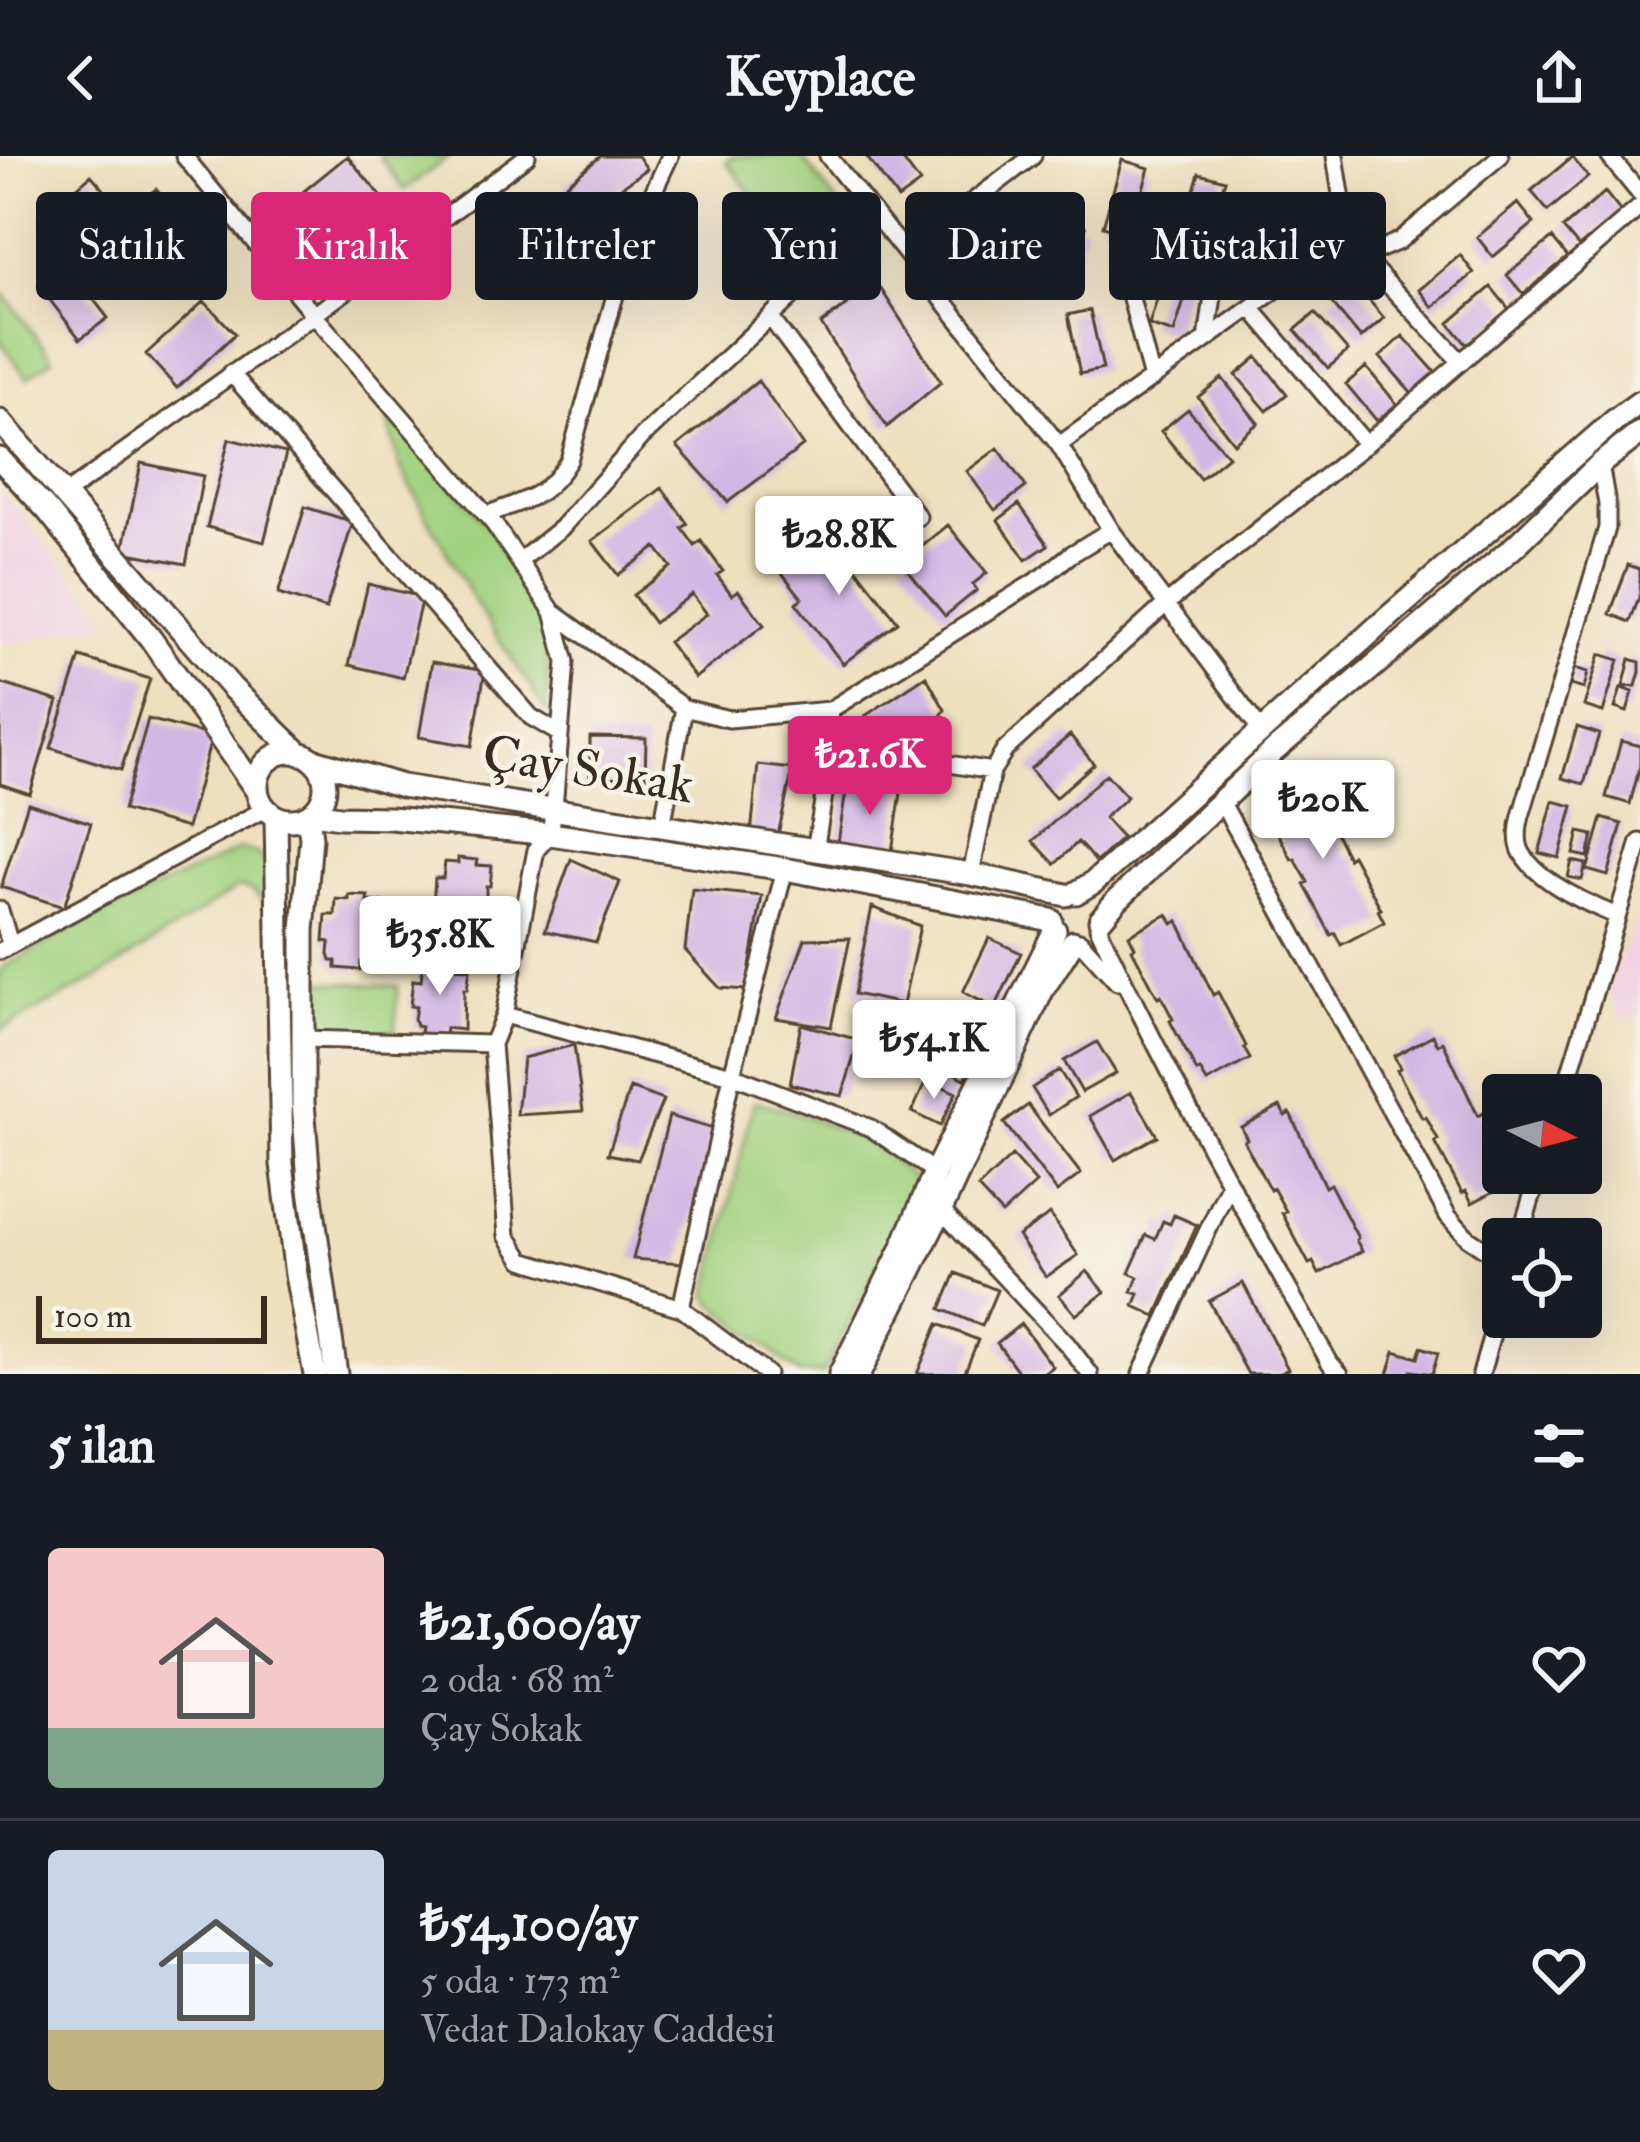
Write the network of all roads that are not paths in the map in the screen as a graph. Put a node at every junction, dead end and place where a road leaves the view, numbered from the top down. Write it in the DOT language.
graph roads {
  1 [pos="184,156"];
  2 [pos="527,156"];
  3 [pos="670,156"];
  4 [pos="828,156"];
  5 [pos="1033,156"];
  6 [pos="1335,156"];
  7 [pos="1500,156"];
  8 [pos="1610,156"];
  9 [pos="985,192"];
  10 [pos="1342,192"];
  11 [pos="1640,194"];
  12 [pos="1640,207"];
  13 [pos="1386,247"];
  14 [pos="905,251"];
  15 [pos="1386,280"];
  16 [pos="788,300"];
  17 [pos="944,300"];
  18 [pos="1131,300"];
  19 [pos="1213,300"];
  20 [pos="1263,300"];
  21 [pos="1250,308"];
  22 [pos="314,315"];
  23 [pos="770,317"];
  24 [pos="1207,340"];
  25 [pos="1461,362"];
  26 [pos="231,373"];
  27 [pos="1152,379"];
  28 [pos="1640,402"];
  29 [pos="0,421"];
  30 [pos="1640,433"];
  31 [pos="1366,444"];
  32 [pos="1059,446"];
  33 [pos="0,458"];
  34 [pos="1600,464"];
  35 [pos="64,495"];
  36 [pos="486,514"];
  37 [pos="918,517"];
  38 [pos="1111,530"];
  39 [pos="520,560"];
  40 [pos="1166,604"];
  41 [pos="553,612"];
  42 [pos="594,641"];
  43 [pos="566,662"];
  44 [pos="684,708"];
  45 [pos="830,710"];
  46 [pos="1262,732"];
  47 [pos="560,734"];
  48 [pos="832,745"];
  49 [pos="306,756"];
  50 [pos="992,771"];
  51 [pos="1221,801"];
  52 [pos="266,806"];
  53 [pos="554,808"];
  54 [pos="310,814"];
  55 [pos="662,827"];
  56 [pos="550,834"];
  57 [pos="1640,842"];
  58 [pos="815,851"];
  59 [pos="785,869"];
  60 [pos="970,874"];
  61 [pos="1071,894"];
  62 [pos="0,910"];
  63 [pos="1617,916"];
  64 [pos="1076,930"];
  65 [pos="5,948"];
  66 [pos="504,1015"];
  67 [pos="304,1039"];
  68 [pos="492,1044"];
  69 [pos="1569,1074"];
  70 [pos="732,1075"];
  71 [pos="935,1172"];
  72 [pos="1229,1185"];
  73 [pos="941,1210"];
  74 [pos="1482,1247"];
  75 [pos="681,1308"];
  76 [pos="1491,1338"];
  77 [pos="315,1374"];
  78 [pos="335,1374"];
  79 [pos="767,1374"];
  80 [pos="840,1374"];
  81 [pos="859,1374"];
  82 [pos="1090,1374"];
  83 [pos="1141,1374"];
  84 [pos="1340,1374"];
  85 [pos="1481,1374"];
  1 -- 22 [label="street"];
  2 -- 22 [label="street"];
  3 -- 36 [label="street"];
  4 -- 14 [label="street"];
  5 -- 9 [label="street"];
  6 -- 10 [label="street"];
  7 -- 13 [label="street"];
  8 -- 11 [label="street"];
  12 -- 25 [label="street"];
  15 -- 25 [label="street"];
  16 -- 23 [label="street"];
  17 -- 32 [label="street"];
  18 -- 27 [label="street"];
  19 -- 24 [label="street"];
  20 -- 21 [label="street"];
  21 -- 24 [label="street"];
  21 -- 31 [label="street"];
  22 -- 26 [label="street"];
  22 -- 36 [label="street"];
  23 -- 37 [label="street"];
  23 -- 39 [label="street"];
  24 -- 27 [label="street"];
  25 -- 31 [label="street"];
  26 -- 35 [label="street"];
  26 -- 47 [label="street"];
  27 -- 32 [label="street"];
  28 -- 46 [label="main road"];
  29 -- 35 [label="main road"];
  30 -- 34 [label="main road"];
  31 -- 40 [label="street"];
  32 -- 38 [label="street"];
  33 -- 52 [label="main road"];
  34 -- 51 [label="main road"];
  34 -- 63 [label="street"];
  35 -- 49 [label="main road"];
  36 -- 39 [label="street"];
  38 -- 40 [label="street"];
  38 -- 45 [label="street"];
  39 -- 41 [label="street"];
  40 -- 46 [label="street"];
  40 -- 50 [label="street"];
  41 -- 42 [label="street"];
  41 -- 43 [label="street"];
  42 -- 43 [label="street"];
  42 -- 44 [label="street"];
  43 -- 47 [label="street"];
  44 -- 45 [label="street"];
  44 -- 55 [label="street"];
  45 -- 48 [label="street"];
  46 -- 61 [label="main road"];
  47 -- 53 [label="street"];
  48 -- 50 [label="street"];
  48 -- 58 [label="street"];
  49 -- 52 [label="main road"];
  49 -- 53 [label="main road, Çay Sokak"];
  49 -- 54 [label="main road"];
  50 -- 60 [label="street"];
  51 -- 64 [label="main road"];
  51 -- 74 [label="street"];
  52 -- 54 [label="main road"];
  52 -- 65 [label="street"];
  52 -- 77 [label="main road"];
  53 -- 55 [label="main road, Çay Sokak"];
  53 -- 56 [label="street"];
  54 -- 56 [label="main road, Çay Sokak"];
  54 -- 67 [label="main road"];
  55 -- 58 [label="main road, Çay Sokak"];
  56 -- 59 [label="main road, Çay Sokak"];
  56 -- 66 [label="street"];
  57 -- 63 [label="street"];
  58 -- 60 [label="main road, Çay Sokak"];
  59 -- 64 [label="main road, Çay Sokak"];
  59 -- 70 [label="street"];
  60 -- 61 [label="main road, Çay Sokak"];
  61 -- 64 [label="main road"];
  61 -- 64 [label="main road"];
  62 -- 65 [label="street"];
  63 -- 69 [label="street"];
  64 -- 71 [label="main road"];
  64 -- 72 [label="street"];
  64 -- 73 [label="main road"];
  66 -- 68 [label="street"];
  66 -- 70 [label="street"];
  67 -- 68 [label="street"];
  67 -- 78 [label="main road"];
  68 -- 75 [label="street"];
  70 -- 71 [label="street"];
  70 -- 75 [label="street"];
  71 -- 80 [label="main road"];
  72 -- 83 [label="street"];
  72 -- 84 [label="street"];
  73 -- 81 [label="main road"];
  73 -- 82 [label="street"];
  75 -- 79 [label="street"];
  76 -- 85 [label="street"];
}
